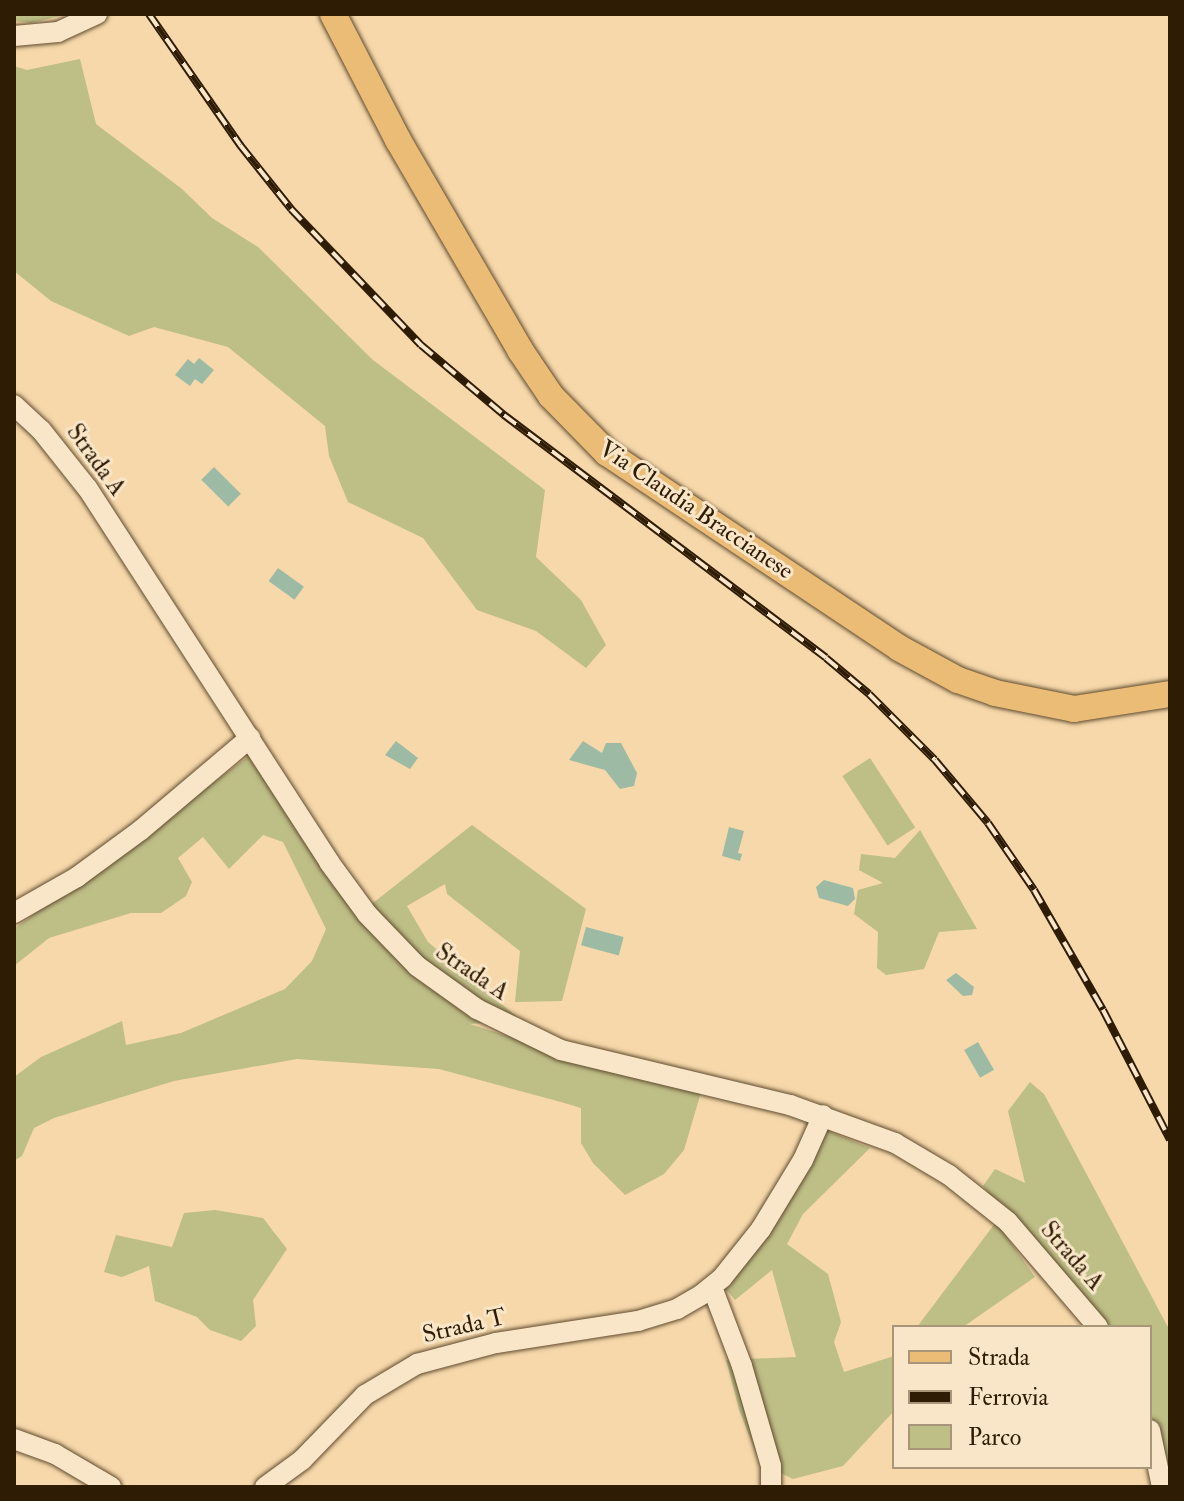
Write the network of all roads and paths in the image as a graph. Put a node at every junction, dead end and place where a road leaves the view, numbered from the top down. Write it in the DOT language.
graph roads {
  1 [pos="97,14"];
  2 [pos="333,14"];
  3 [pos="14,36"];
  4 [pos="14,405"];
  5 [pos="1170,694"];
  6 [pos="250,738"];
  7 [pos="14,913"];
  8 [pos="823,1115"];
  9 [pos="712,1287"];
  10 [pos="1096,1325"];
  11 [pos="14,1439"];
  12 [pos="1152,1440"];
  13 [pos="111,1487"];
  14 [pos="265,1487"];
  15 [pos="771,1487"];
  16 [pos="1162,1487"];
  1 -- 3 [label="street"];
  2 -- 5 [label="main road, Via Claudia Braccianese"];
  4 -- 6 [label="street, Strada A"];
  6 -- 7 [label="street"];
  6 -- 8 [label="street, Strada A"];
  8 -- 9 [label="street, Strada T"];
  8 -- 10 [label="street, Strada A"];
  9 -- 14 [label="street, Strada T"];
  9 -- 15 [label="street"];
  11 -- 13 [label="street"];
  12 -- 16 [label="street"];
}
